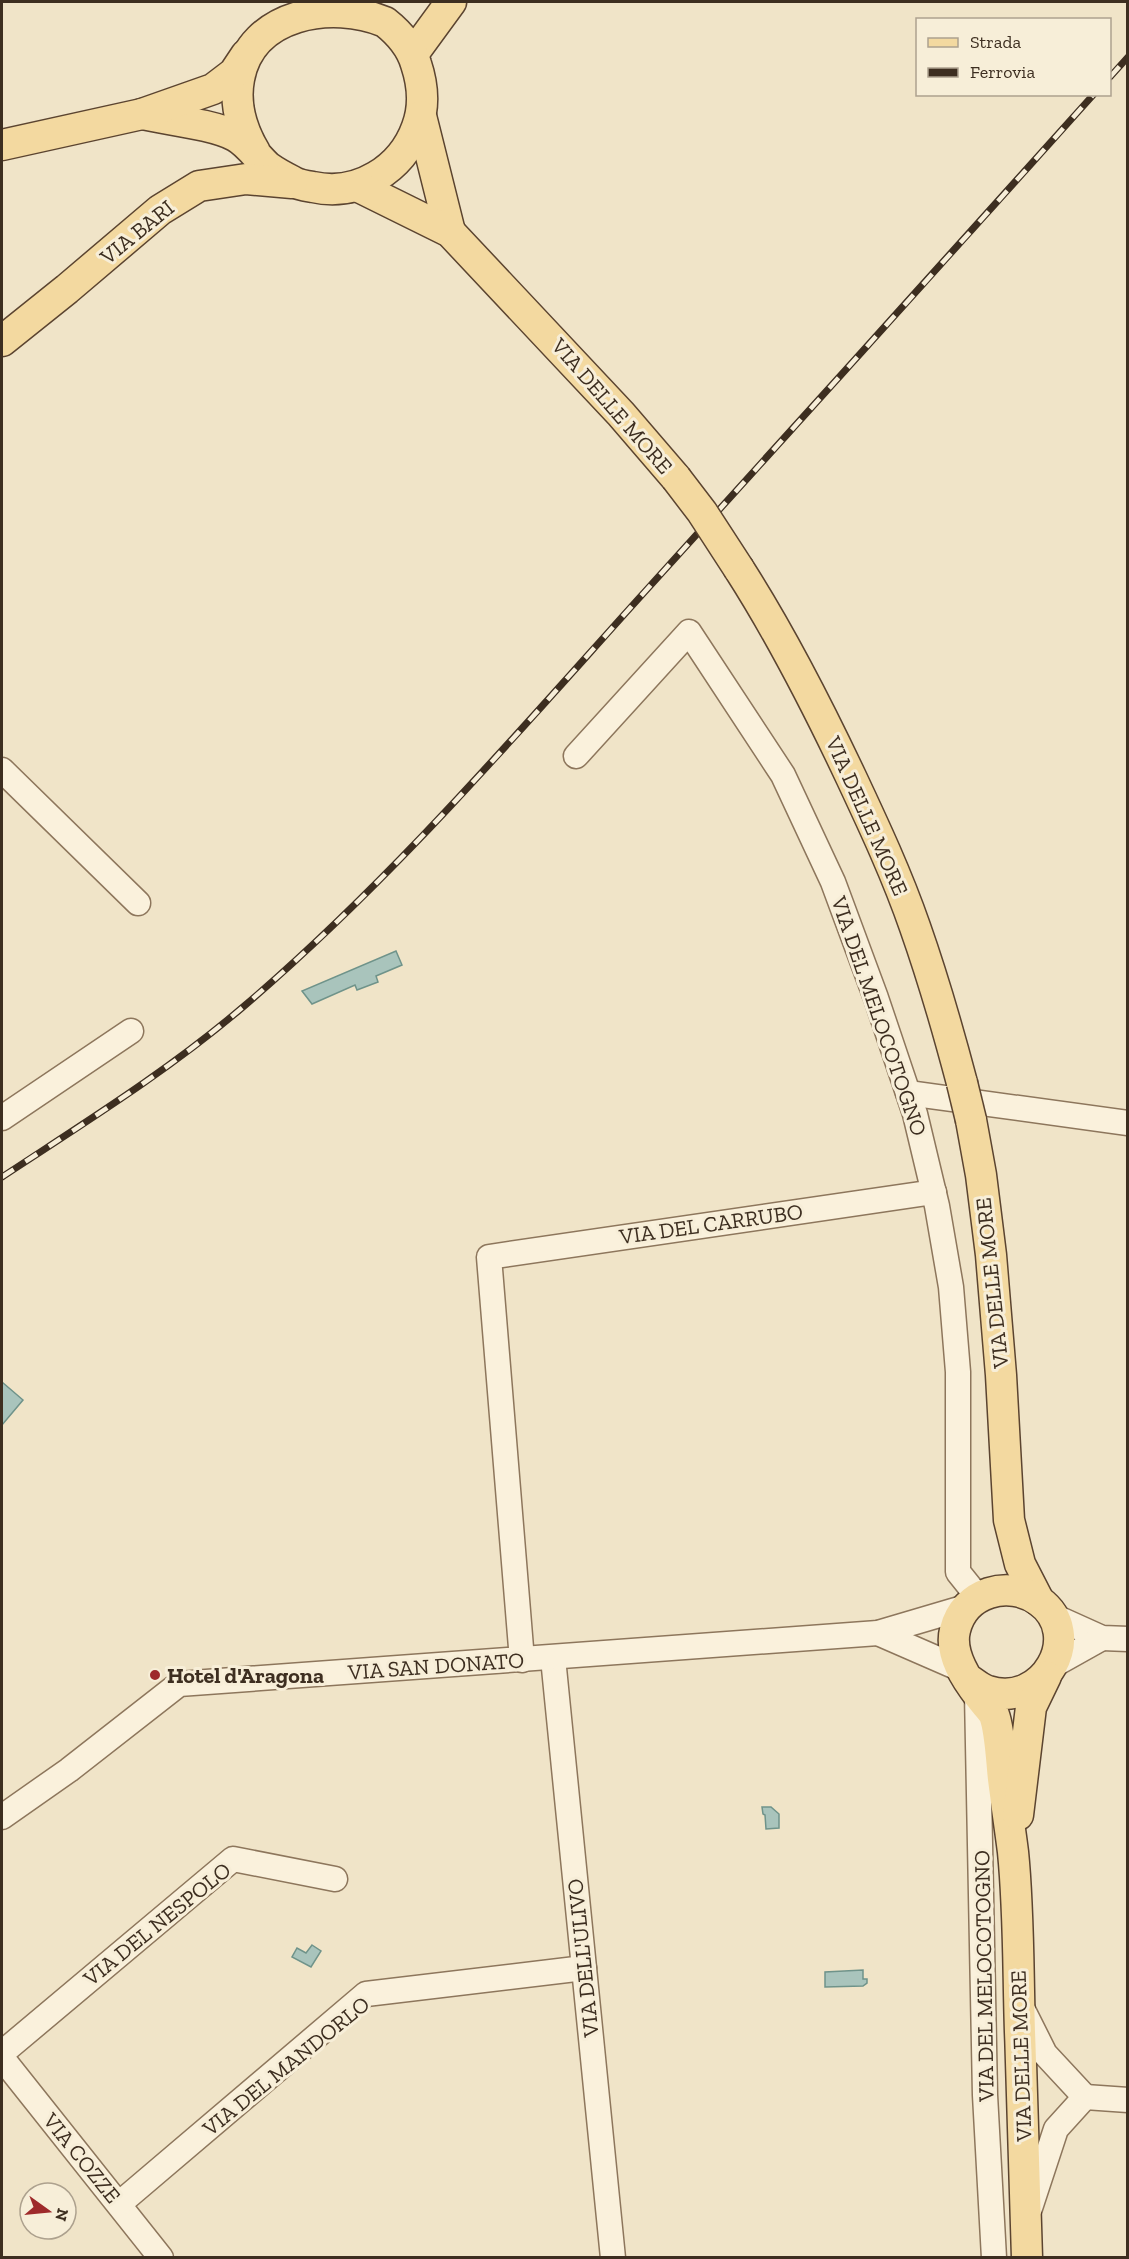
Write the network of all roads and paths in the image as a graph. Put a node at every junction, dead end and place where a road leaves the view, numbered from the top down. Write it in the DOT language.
graph roads {
  1 [pos="451,2"];
  2 [pos="353,3"];
  3 [pos="249,50"];
  4 [pos="413,54"];
  5 [pos="142,114"];
  6 [pos="421,116"];
  7 [pos="2,145"];
  8 [pos="255,152"];
  9 [pos="295,183"];
  10 [pos="357,186"];
  11 [pos="450,232"];
  12 [pos="2,341"];
  13 [pos="576,756"];
  14 [pos="2,770"];
  15 [pos="138,903"];
  16 [pos="131,1031"];
  17 [pos="908,1093"];
  18 [pos="2,1118"];
  19 [pos="1128,1123"];
  20 [pos="934,1191"];
  21 [pos="1009,1520"];
  22 [pos="979,1598"];
  23 [pos="1045,1608"];
  24 [pos="878,1633"];
  25 [pos="1102,1638"];
  26 [pos="1128,1639"];
  27 [pos="553,1658"];
  28 [pos="522,1660"];
  29 [pos="1049,1671"];
  30 [pos="970,1681"];
  31 [pos="2,1817"];
  32 [pos="1013,1854"];
  33 [pos="335,1879"];
  34 [pos="584,1968"];
  35 [pos="1019,2001"];
  36 [pos="2,2053"];
  37 [pos="2,2058"];
  38 [pos="1085,2097"];
  39 [pos="1128,2100"];
  40 [pos="119,2204"];
  41 [pos="1026,2219"];
  42 [pos="162,2258"];
  43 [pos="613,2258"];
  44 [pos="994,2258"];
  45 [pos="1028,2258"];
  1 -- 4 [label="main road"];
  2 -- 3 [label="main road"];
  2 -- 4 [label="main road"];
  3 -- 5 [label="main road"];
  3 -- 8 [label="main road"];
  4 -- 6 [label="main road"];
  5 -- 7 [label="main road"];
  5 -- 8 [label="main road"];
  6 -- 10 [label="main road"];
  6 -- 11 [label="main road"];
  8 -- 9 [label="main road"];
  9 -- 10 [label="main road"];
  9 -- 12 [label="main road, VIA BARI"];
  10 -- 11 [label="main road"];
  11 -- 21 [label="main road, VIA DELLE MORE, bridge"];
  13 -- 17 [label="street, VIA DEL MELOCOTOGNO"];
  14 -- 15 [label="street"];
  16 -- 18 [label="street"];
  17 -- 19 [label="street"];
  17 -- 20 [label="street, VIA DEL MELOCOTOGNO"];
  20 -- 22 [label="street, VIA DEL MELOCOTOGNO"];
  20 -- 28 [label="street, VIA DEL CARRUBO"];
  21 -- 22 [label="main road"];
  21 -- 23 [label="main road"];
  22 -- 23 [label="main road"];
  22 -- 24 [label="street"];
  22 -- 30 [label="main road"];
  23 -- 25 [label="street"];
  23 -- 29 [label="main road"];
  24 -- 27 [label="street, VIA SAN DONATO"];
  24 -- 30 [label="street"];
  25 -- 26 [label="street"];
  25 -- 29 [label="street"];
  27 -- 28 [label="street, VIA SAN DONATO"];
  27 -- 34 [label="street, VIA DELL'ULIVO"];
  28 -- 31 [label="street, VIA SAN DONATO"];
  29 -- 30 [label="main road"];
  29 -- 32 [label="main road"];
  30 -- 32 [label="main road"];
  30 -- 44 [label="street, VIA DEL MELOCOTOGNO"];
  32 -- 35 [label="main road, VIA DELLE MORE"];
  33 -- 36 [label="street, VIA DEL NESPOLO"];
  34 -- 40 [label="street, VIA DEL MANDORLO"];
  34 -- 43 [label="street, VIA DELL'ULIVO"];
  35 -- 38 [label="street"];
  35 -- 41 [label="main road, VIA DELLE MORE"];
  37 -- 40 [label="street, VIA COZZE"];
  38 -- 39 [label="street"];
  38 -- 41 [label="street"];
  40 -- 42 [label="street, VIA COZZE"];
  41 -- 45 [label="main road, VIA DELLE MORE"];
}
